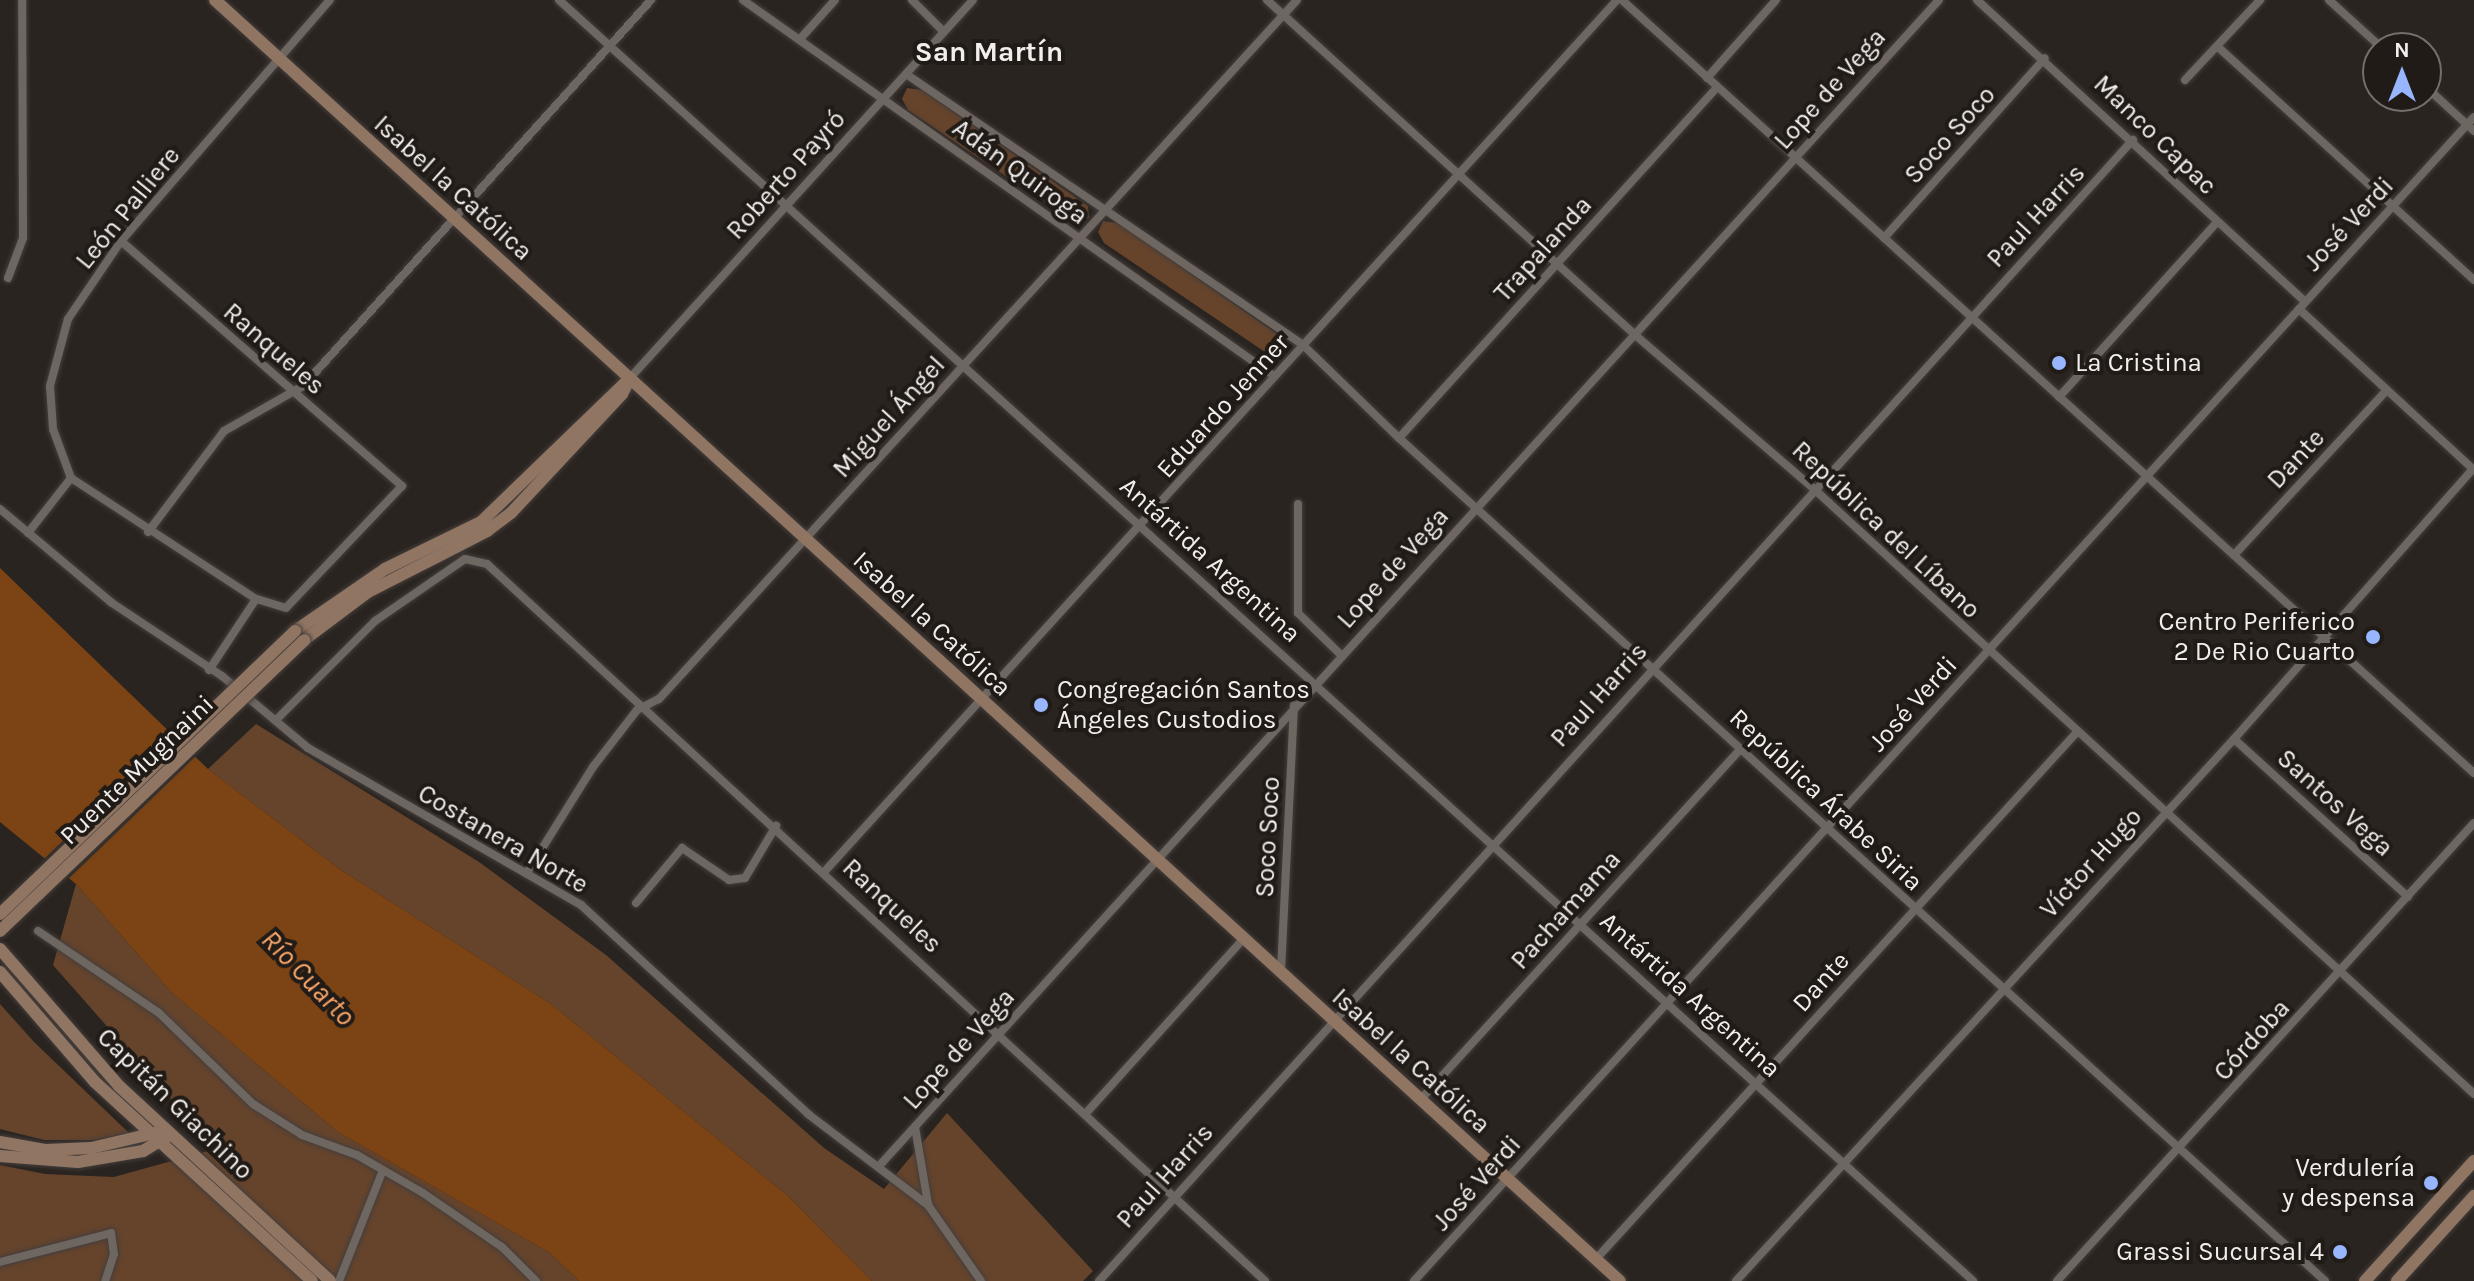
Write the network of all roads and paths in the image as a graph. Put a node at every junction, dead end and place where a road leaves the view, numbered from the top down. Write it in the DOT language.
graph roads {
  1 [pos="22,0"];
  2 [pos="215,0"];
  3 [pos="330,0"];
  4 [pos="559,0"];
  5 [pos="651,0"];
  6 [pos="743,0"];
  7 [pos="835,0"];
  8 [pos="912,0"];
  9 [pos="973,0"];
  10 [pos="1267,0"];
  11 [pos="1297,0"];
  12 [pos="1619,0"];
  13 [pos="1776,0"];
  14 [pos="1939,0"];
  15 [pos="1977,0"];
  16 [pos="2260,0"];
  17 [pos="2329,0"];
  18 [pos="1283,15"];
  19 [pos="944,32"];
  20 [pos="2364,32"];
  21 [pos="800,39"];
  22 [pos="610,45"];
  23 [pos="2218,47"];
  24 [pos="279,58"];
  25 [pos="2045,58"];
  26 [pos="906,74"];
  27 [pos="1707,78"];
  28 [pos="2185,80"];
  29 [pos="1717,87"];
  30 [pos="884,97"];
  31 [pos="2442,100"];
  32 [pos="2472,124"];
  33 [pos="2133,140"];
  34 [pos="1795,157"];
  35 [pos="1459,175"];
  36 [pos="789,205"];
  37 [pos="2393,206"];
  38 [pos="1105,210"];
  39 [pos="454,218"];
  40 [pos="2217,222"];
  41 [pos="1884,238"];
  42 [pos="1079,239"];
  43 [pos="121,241"];
  44 [pos="1557,264"];
  45 [pos="8,278"];
  46 [pos="2474,280"];
  47 [pos="2302,305"];
  48 [pos="1970,316"];
  49 [pos="1634,334"];
  50 [pos="1304,346"];
  51 [pos="964,364"];
  52 [pos="1274,376"];
  53 [pos="630,378"];
  54 [pos="2387,390"];
  55 [pos="294,393"];
  56 [pos="2059,397"];
  57 [pos="1399,438"];
  58 [pos="2474,469"];
  59 [pos="2147,477"];
  60 [pos="71,478"];
  61 [pos="1814,489"];
  62 [pos="1298,504"];
  63 [pos="1475,508"];
  64 [pos="0,509"];
  65 [pos="1143,526"];
  66 [pos="148,532"];
  67 [pos="28,533"];
  68 [pos="805,538"];
  69 [pos="2234,555"];
  70 [pos="256,599"];
  71 [pos="299,636"];
  72 [pos="2324,637"];
  73 [pos="1988,652"];
  74 [pos="1341,655"];
  75 [pos="1651,668"];
  76 [pos="209,670"];
  77 [pos="1315,683"];
  78 [pos="982,699"];
  79 [pos="646,705"];
  80 [pos="1294,705"];
  81 [pos="277,719"];
  82 [pos="2077,732"];
  83 [pos="2234,739"];
  84 [pos="1741,749"];
  85 [pos="2474,773"];
  86 [pos="2164,813"];
  87 [pos="2474,823"];
  88 [pos="776,826"];
  89 [pos="1829,826"];
  90 [pos="1492,843"];
  91 [pos="1156,857"];
  92 [pos="528,871"];
  93 [pos="825,871"];
  94 [pos="2408,897"];
  95 [pos="636,903"];
  96 [pos="1915,909"];
  97 [pos="0,914"];
  98 [pos="1581,923"];
  99 [pos="0,931"];
  100 [pos="38,931"];
  101 [pos="1244,938"];
  102 [pos="0,949"];
  103 [pos="1281,971"];
  104 [pos="0,972"];
  105 [pos="2341,972"];
  106 [pos="2004,988"];
  107 [pos="1668,1002"];
  108 [pos="1333,1019"];
  109 [pos="1001,1034"];
  110 [pos="1756,1083"];
  111 [pos="2474,1094"];
  112 [pos="1421,1099"];
  113 [pos="1087,1112"];
  114 [pos="915,1127"];
  115 [pos="153,1133"];
  116 [pos="167,1137"];
  117 [pos="0,1142"];
  118 [pos="2180,1148"];
  119 [pos="0,1156"];
  120 [pos="2474,1161"];
  121 [pos="1844,1162"];
  122 [pos="880,1165"];
  123 [pos="383,1170"];
  124 [pos="1508,1178"];
  125 [pos="1173,1195"];
  126 [pos="2474,1196"];
  127 [pos="928,1205"];
  128 [pos="1596,1259"];
  129 [pos="0,1262"];
  130 [pos="105,1281"];
  131 [pos="312,1281"];
  132 [pos="330,1281"];
  133 [pos="339,1281"];
  134 [pos="536,1281"];
  135 [pos="981,1281"];
  136 [pos="1099,1281"];
  137 [pos="1265,1281"];
  138 [pos="1414,1281"];
  139 [pos="1620,1281"];
  140 [pos="1736,1281"];
  141 [pos="1973,1281"];
  142 [pos="2057,1281"];
  143 [pos="2325,1281"];
  144 [pos="2365,1281"];
  145 [pos="2397,1281"];
  1 -- 45 [label="street"];
  2 -- 24 [label="main road, Isabel la Católica"];
  3 -- 24 [label="street, León Palliere"];
  4 -- 22 [label="street, Antártida Argentina"];
  5 -- 22 [label="street"];
  6 -- 21 [label="street, Adán Quiroga"];
  7 -- 21 [label="street"];
  8 -- 19 [label="street"];
  9 -- 19 [label="street, Roberto Payró"];
  10 -- 18 [label="street, República del Líbano"];
  11 -- 18 [label="street, Miguel Ángel"];
  12 -- 27 [label="street"];
  12 -- 35 [label="street, Eduardo Jenner"];
  13 -- 27 [label="street"];
  14 -- 34 [label="street, Lope de Vega"];
  15 -- 25 [label="street, Manco Capac"];
  16 -- 23 [label="street"];
  17 -- 20 [label="street"];
  18 -- 35 [label="street, República del Líbano"];
  18 -- 38 [label="street, Miguel Ángel"];
  19 -- 26 [label="street, Roberto Payró"];
  21 -- 30 [label="street, Adán Quiroga"];
  22 -- 36 [label="street, Antártida Argentina"];
  22 -- 39 [label="street"];
  23 -- 28 [label="street"];
  23 -- 37 [label="street"];
  24 -- 39 [label="main road, Isabel la Católica"];
  24 -- 43 [label="street, León Palliere"];
  25 -- 33 [label="street, Manco Capac"];
  25 -- 41 [label="street, Soco Soco"];
  26 -- 30 [label="street, Roberto Payró"];
  26 -- 38 [label="street, Adán Quiroga"];
  27 -- 29 [label="street"];
  29 -- 34 [label="street"];
  29 -- 44 [label="street, Trapalanda"];
  30 -- 36 [label="street, Roberto Payró"];
  30 -- 42 [label="street, Adán Quiroga"];
  31 -- 32 [label="street"];
  32 -- 37 [label="street, José Verdi"];
  33 -- 40 [label="street, Manco Capac"];
  33 -- 48 [label="street, Paul Harris"];
  34 -- 41 [label="street"];
  34 -- 49 [label="street, Lope de Vega"];
  35 -- 44 [label="street, República del Líbano"];
  35 -- 50 [label="street, Eduardo Jenner"];
  36 -- 51 [label="street, Antártida Argentina"];
  36 -- 53 [label="street, Roberto Payró"];
  37 -- 46 [label="street"];
  37 -- 47 [label="street, José Verdi"];
  38 -- 42 [label="street, Miguel Ángel"];
  38 -- 50 [label="street, Adán Quiroga"];
  39 -- 53 [label="main road, Isabel la Católica"];
  39 -- 55 [label="street"];
  40 -- 47 [label="street, Manco Capac"];
  40 -- 56 [label="street"];
  41 -- 48 [label="street"];
  42 -- 51 [label="street, Miguel Ángel"];
  42 -- 52 [label="street, Adán Quiroga"];
  43 -- 55 [label="street, Ranqueles"];
  43 -- 60 [label="street, León Palliere"];
  44 -- 49 [label="street, República del Líbano"];
  44 -- 57 [label="street, Trapalanda"];
  47 -- 54 [label="street, Manco Capac"];
  47 -- 59 [label="street, José Verdi"];
  48 -- 56 [label="street"];
  48 -- 61 [label="street, Paul Harris"];
  49 -- 61 [label="street, República del Líbano"];
  49 -- 63 [label="street, Lope de Vega"];
  50 -- 52 [label="street, Eduardo Jenner"];
  50 -- 57 [label="street, República Árabe Siria"];
  51 -- 65 [label="street, Antártida Argentina"];
  51 -- 68 [label="street, Miguel Ángel"];
  52 -- 65 [label="street, Eduardo Jenner"];
  53 -- 68 [label="main road, Isabel la Católica"];
  53 -- 71 [label="main road, Roberto Payró"];
  54 -- 58 [label="street, Manco Capac"];
  54 -- 69 [label="street, Dante"];
  55 -- 66 [label="street"];
  55 -- 70 [label="street, Ranqueles"];
  56 -- 59 [label="street"];
  57 -- 63 [label="street, República Árabe Siria"];
  58 -- 72 [label="street, Víctor Hugo"];
  59 -- 69 [label="street"];
  59 -- 73 [label="street, José Verdi"];
  60 -- 66 [label="street"];
  60 -- 67 [label="street"];
  61 -- 73 [label="street, República del Líbano"];
  61 -- 75 [label="street, Paul Harris"];
  62 -- 74 [label="street"];
  63 -- 74 [label="street, Lope de Vega"];
  63 -- 75 [label="street, República Árabe Siria"];
  64 -- 67 [label="street, Costanera Norte"];
  65 -- 77 [label="street, Antártida Argentina"];
  65 -- 78 [label="street, Eduardo Jenner"];
  66 -- 70 [label="street"];
  67 -- 76 [label="street, Costanera Norte"];
  68 -- 78 [label="main road, Isabel la Católica"];
  68 -- 79 [label="street, Miguel Ángel"];
  69 -- 72 [label="street"];
  70 -- 76 [label="street"];
  71 -- 97 [label="main road, Puente Mugnaini, bridge"];
  71 -- 99 [label="main road, Puente Mugnaini, bridge"];
  72 -- 83 [label="street, Víctor Hugo"];
  72 -- 85 [label="street"];
  73 -- 82 [label="street, República del Líbano"];
  73 -- 89 [label="street, José Verdi"];
  74 -- 77 [label="street, Lope de Vega"];
  75 -- 84 [label="street, República Árabe Siria"];
  75 -- 90 [label="street, Paul Harris"];
  76 -- 81 [label="street, Costanera Norte"];
  77 -- 80 [label="street, Lope de Vega"];
  77 -- 90 [label="street, Antártida Argentina"];
  78 -- 91 [label="main road, Isabel la Católica"];
  78 -- 93 [label="street, Eduardo Jenner"];
  79 -- 81 [label="street, Ranqueles"];
  79 -- 88 [label="street, Ranqueles"];
  79 -- 92 [label="street, Miguel Ángel"];
  80 -- 91 [label="street, Lope de Vega"];
  80 -- 103 [label="street, Soco Soco"];
  81 -- 92 [label="street, Costanera Norte"];
  82 -- 86 [label="street, República del Líbano"];
  82 -- 96 [label="street, Dante"];
  83 -- 86 [label="street, Víctor Hugo"];
  83 -- 94 [label="street, Santos Vega"];
  84 -- 89 [label="street, República Árabe Siria"];
  84 -- 98 [label="street, Pachamama"];
  86 -- 105 [label="street, República del Líbano"];
  86 -- 106 [label="street, Víctor Hugo"];
  87 -- 94 [label="street, Córdoba"];
  88 -- 93 [label="street, Ranqueles"];
  88 -- 95 [label="street"];
  89 -- 96 [label="street, República Árabe Siria"];
  89 -- 107 [label="street, José Verdi"];
  90 -- 98 [label="street, Antártida Argentina"];
  90 -- 108 [label="street, Paul Harris"];
  91 -- 101 [label="main road, Isabel la Católica"];
  91 -- 109 [label="street, Lope de Vega"];
  92 -- 122 [label="street, Costanera Norte"];
  93 -- 109 [label="street, Ranqueles"];
  94 -- 105 [label="street, Córdoba"];
  96 -- 106 [label="street, República Árabe Siria"];
  96 -- 110 [label="street, Dante"];
  98 -- 107 [label="street, Antártida Argentina"];
  98 -- 112 [label="street, Pachamama"];
  100 -- 123 [label="street"];
  101 -- 103 [label="main road, Isabel la Católica"];
  101 -- 113 [label="street"];
  102 -- 116 [label="main road, Capitán Giachino"];
  103 -- 108 [label="main road, Isabel la Católica"];
  104 -- 115 [label="main road, Capitán Giachino"];
  105 -- 111 [label="street, República del Líbano"];
  105 -- 118 [label="street, Córdoba"];
  106 -- 118 [label="street, República Árabe Siria"];
  106 -- 121 [label="street, Víctor Hugo"];
  107 -- 110 [label="street, Antártida Argentina"];
  107 -- 124 [label="street, José Verdi"];
  108 -- 112 [label="main road, Isabel la Católica"];
  108 -- 125 [label="street, Paul Harris"];
  109 -- 113 [label="street, Ranqueles"];
  109 -- 114 [label="street, Lope de Vega"];
  110 -- 121 [label="street, Antártida Argentina"];
  110 -- 128 [label="street, Dante"];
  112 -- 124 [label="main road, Isabel la Católica"];
  113 -- 125 [label="street, Ranqueles"];
  114 -- 122 [label="street, Lope de Vega"];
  114 -- 127 [label="street"];
  115 -- 116 [label="main road, Capitán Giachino"];
  115 -- 117 [label="main road"];
  116 -- 119 [label="main road"];
  116 -- 131 [label="main road, Capitán Giachino"];
  116 -- 132 [label="main road, Capitán Giachino"];
  118 -- 142 [label="street, Córdoba"];
  118 -- 143 [label="street, República Árabe Siria"];
  120 -- 144 [label="main road"];
  121 -- 140 [label="street, Víctor Hugo"];
  121 -- 141 [label="street, Antártida Argentina"];
  122 -- 127 [label="street, Costanera Norte"];
  123 -- 133 [label="street"];
  123 -- 134 [label="street"];
  124 -- 128 [label="main road, Isabel la Católica"];
  124 -- 138 [label="street, José Verdi"];
  125 -- 136 [label="street, Paul Harris"];
  125 -- 137 [label="street, Ranqueles"];
  126 -- 145 [label="main road"];
  127 -- 135 [label="street, Costanera Norte"];
  128 -- 139 [label="main road, Isabel la Católica"];
  129 -- 130 [label="street"];
}
